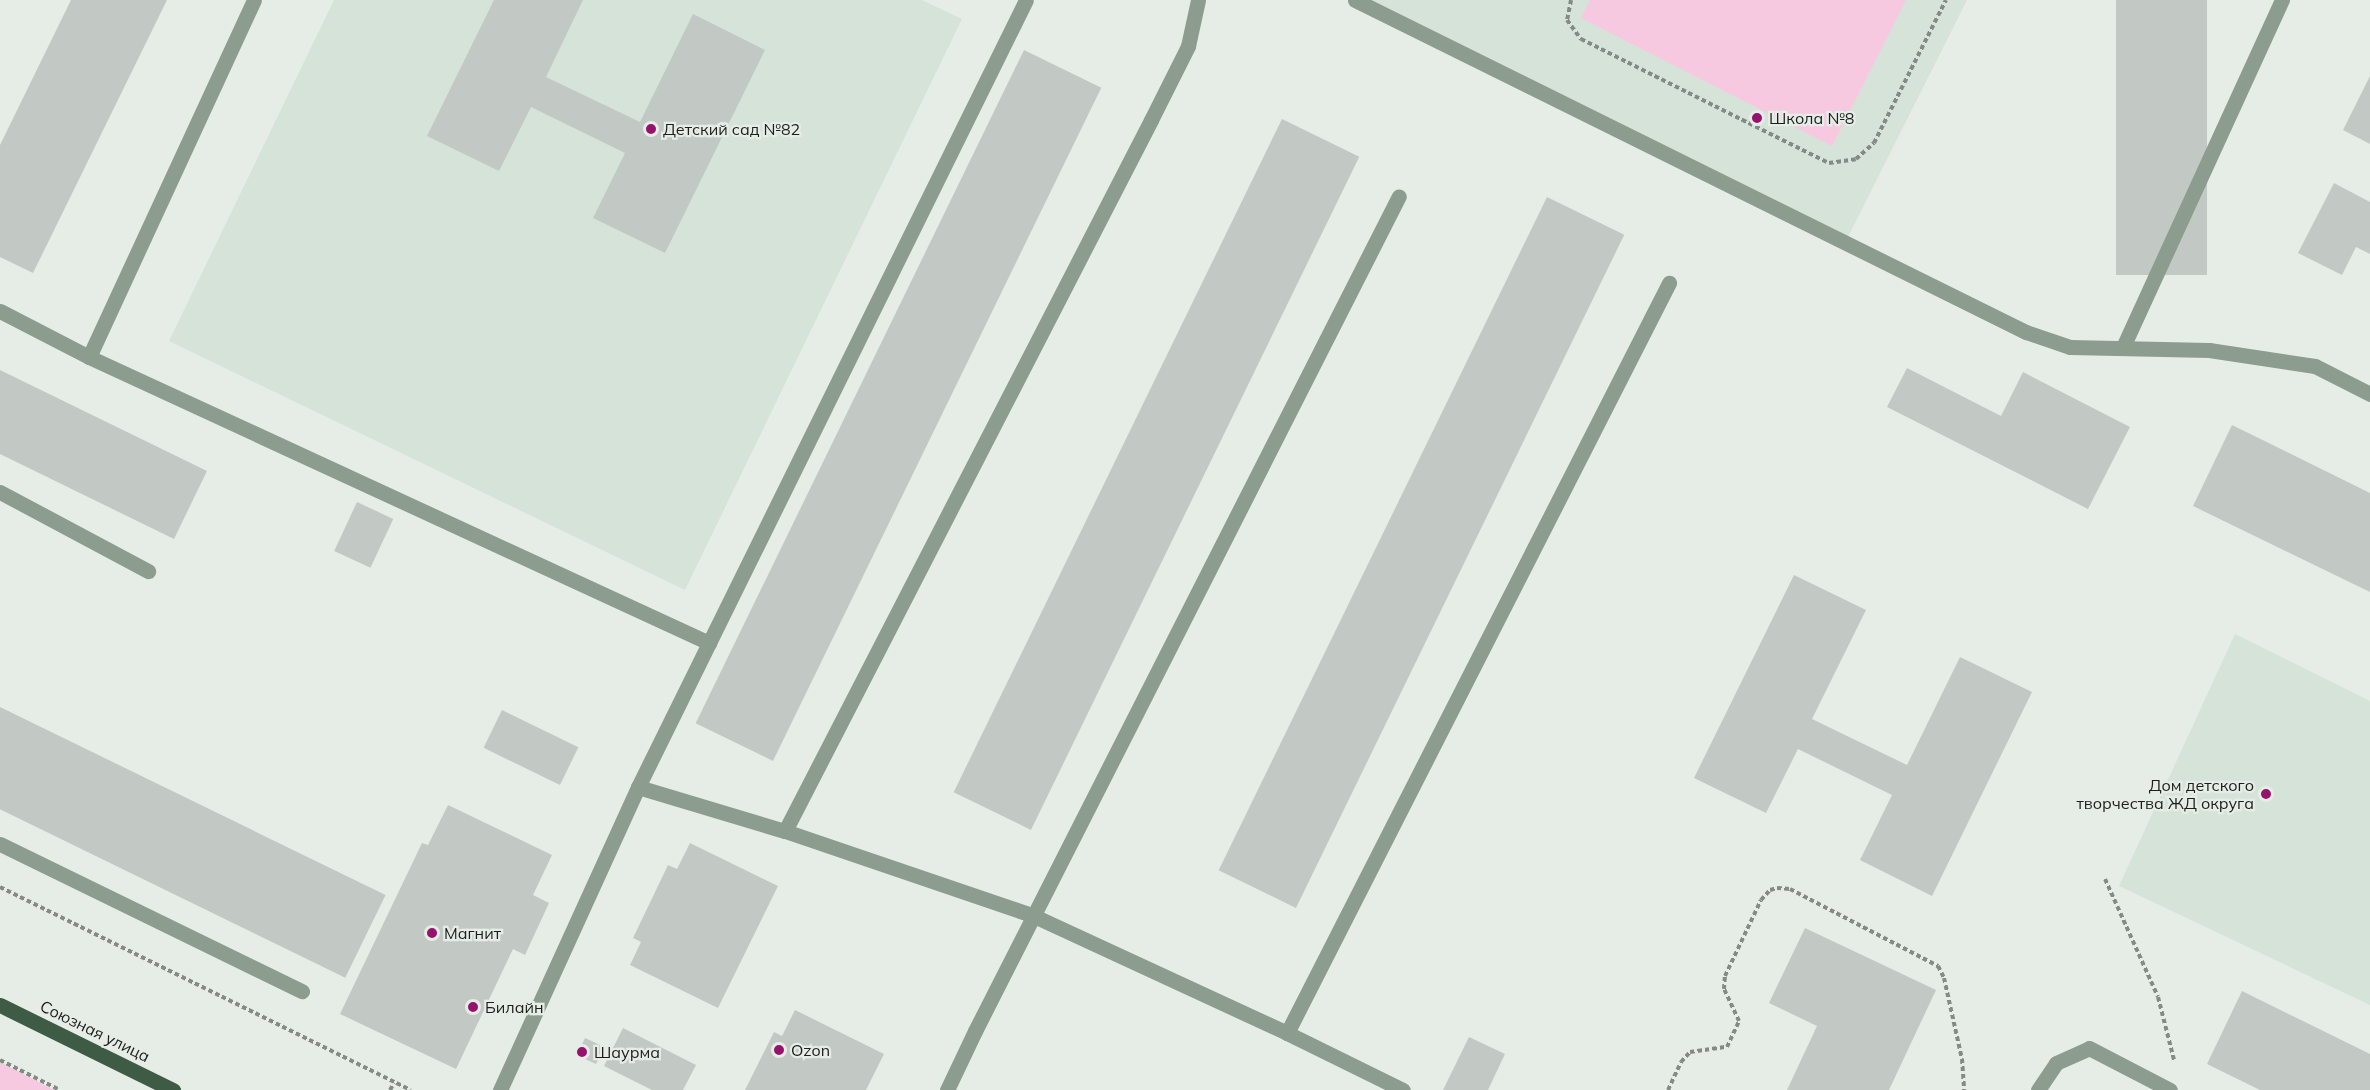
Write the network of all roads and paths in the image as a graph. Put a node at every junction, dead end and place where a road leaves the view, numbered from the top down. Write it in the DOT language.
graph roads {
  1 [pos="254,0"];
  2 [pos="1026,0"];
  3 [pos="1198,0"];
  4 [pos="1355,0"];
  5 [pos="1571,0"];
  6 [pos="1946,0"];
  7 [pos="2282,0"];
  8 [pos="1399,196"];
  9 [pos="1669,283"];
  10 [pos="0,311"];
  11 [pos="2123,347"];
  12 [pos="89,357"];
  13 [pos="2370,394"];
  14 [pos="0,492"];
  15 [pos="148,571"];
  16 [pos="709,643"];
  17 [pos="638,787"];
  18 [pos="785,831"];
  19 [pos="0,844"];
  20 [pos="2105,879"];
  21 [pos="0,887"];
  22 [pos="1034,916"];
  23 [pos="302,991"];
  24 [pos="0,1005"];
  25 [pos="1287,1033"];
  26 [pos="0,1059"];
  27 [pos="2177,1069"];
  28 [pos="394,1083"];
  29 [pos="60,1090"];
  30 [pos="173,1090"];
  31 [pos="390,1090"];
  32 [pos="410,1090"];
  33 [pos="500,1090"];
  34 [pos="948,1090"];
  35 [pos="1403,1090"];
  36 [pos="1668,1090"];
  37 [pos="1964,1090"];
  38 [pos="2038,1090"];
  39 [pos="2170,1090"];
  1 -- 12 [label="street"];
  2 -- 16 [label="street"];
  3 -- 18 [label="street"];
  4 -- 11 [label="street"];
  5 -- 6 [label="path"];
  7 -- 11 [label="street"];
  8 -- 22 [label="street"];
  9 -- 25 [label="street"];
  10 -- 12 [label="street"];
  11 -- 13 [label="street"];
  12 -- 16 [label="street"];
  14 -- 15 [label="street"];
  16 -- 17 [label="street"];
  17 -- 18 [label="street"];
  17 -- 33 [label="street"];
  18 -- 22 [label="street"];
  19 -- 23 [label="street"];
  20 -- 27 [label="path"];
  21 -- 28 [label="path"];
  22 -- 25 [label="street"];
  22 -- 34 [label="street"];
  24 -- 30 [label="main road, Союзная улица"];
  25 -- 35 [label="street"];
  26 -- 29 [label="path"];
  28 -- 31 [label="path"];
  28 -- 32 [label="path"];
  36 -- 37 [label="path"];
  38 -- 39 [label="street"];
}
